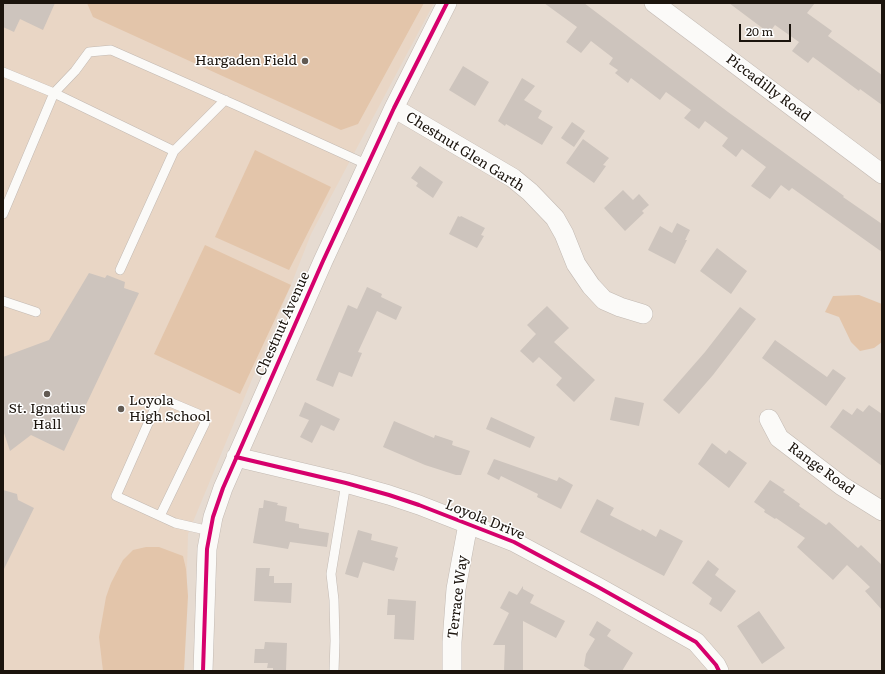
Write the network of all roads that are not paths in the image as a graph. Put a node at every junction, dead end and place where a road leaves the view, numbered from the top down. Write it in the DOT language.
graph roads {
  1 [pos="447,3"];
  2 [pos="654,3"];
  3 [pos="3,72"];
  4 [pos="54,93"];
  5 [pos="225,100"];
  6 [pos="394,108"];
  7 [pos="174,151"];
  8 [pos="368,165"];
  9 [pos="882,174"];
  10 [pos="3,214"];
  11 [pos="120,270"];
  12 [pos="3,301"];
  13 [pos="36,312"];
  14 [pos="643,314"];
  15 [pos="769,419"];
  16 [pos="236,458"];
  17 [pos="346,483"];
  18 [pos="882,511"];
  19 [pos="160,516"];
  20 [pos="468,524"];
  21 [pos="210,531"];
  22 [pos="203,671"];
  23 [pos="334,671"];
  24 [pos="452,671"];
  25 [pos="720,671"];
  1 -- 6 [label="street, Chestnut Avenue"];
  2 -- 9 [label="street, Piccadilly Road"];
  3 -- 4 [label="lane"];
  4 -- 5 [label="lane"];
  4 -- 7 [label="lane"];
  4 -- 10 [label="lane"];
  5 -- 7 [label="lane"];
  5 -- 8 [label="lane"];
  6 -- 8 [label="street, Chestnut Avenue"];
  6 -- 14 [label="street, Chestnut Glen Garth"];
  7 -- 11 [label="lane"];
  8 -- 16 [label="street, Chestnut Avenue"];
  12 -- 13 [label="lane"];
  15 -- 18 [label="street, Range Road"];
  16 -- 17 [label="street, Loyola Drive"];
  16 -- 21 [label="street, Chestnut Avenue"];
  17 -- 20 [label="street, Loyola Drive"];
  17 -- 23 [label="lane"];
  19 -- 19 [label="lane"];
  19 -- 21 [label="lane"];
  20 -- 24 [label="street, Terrace Way"];
  20 -- 25 [label="street, Loyola Drive"];
  21 -- 22 [label="street, Chestnut Avenue"];
}
